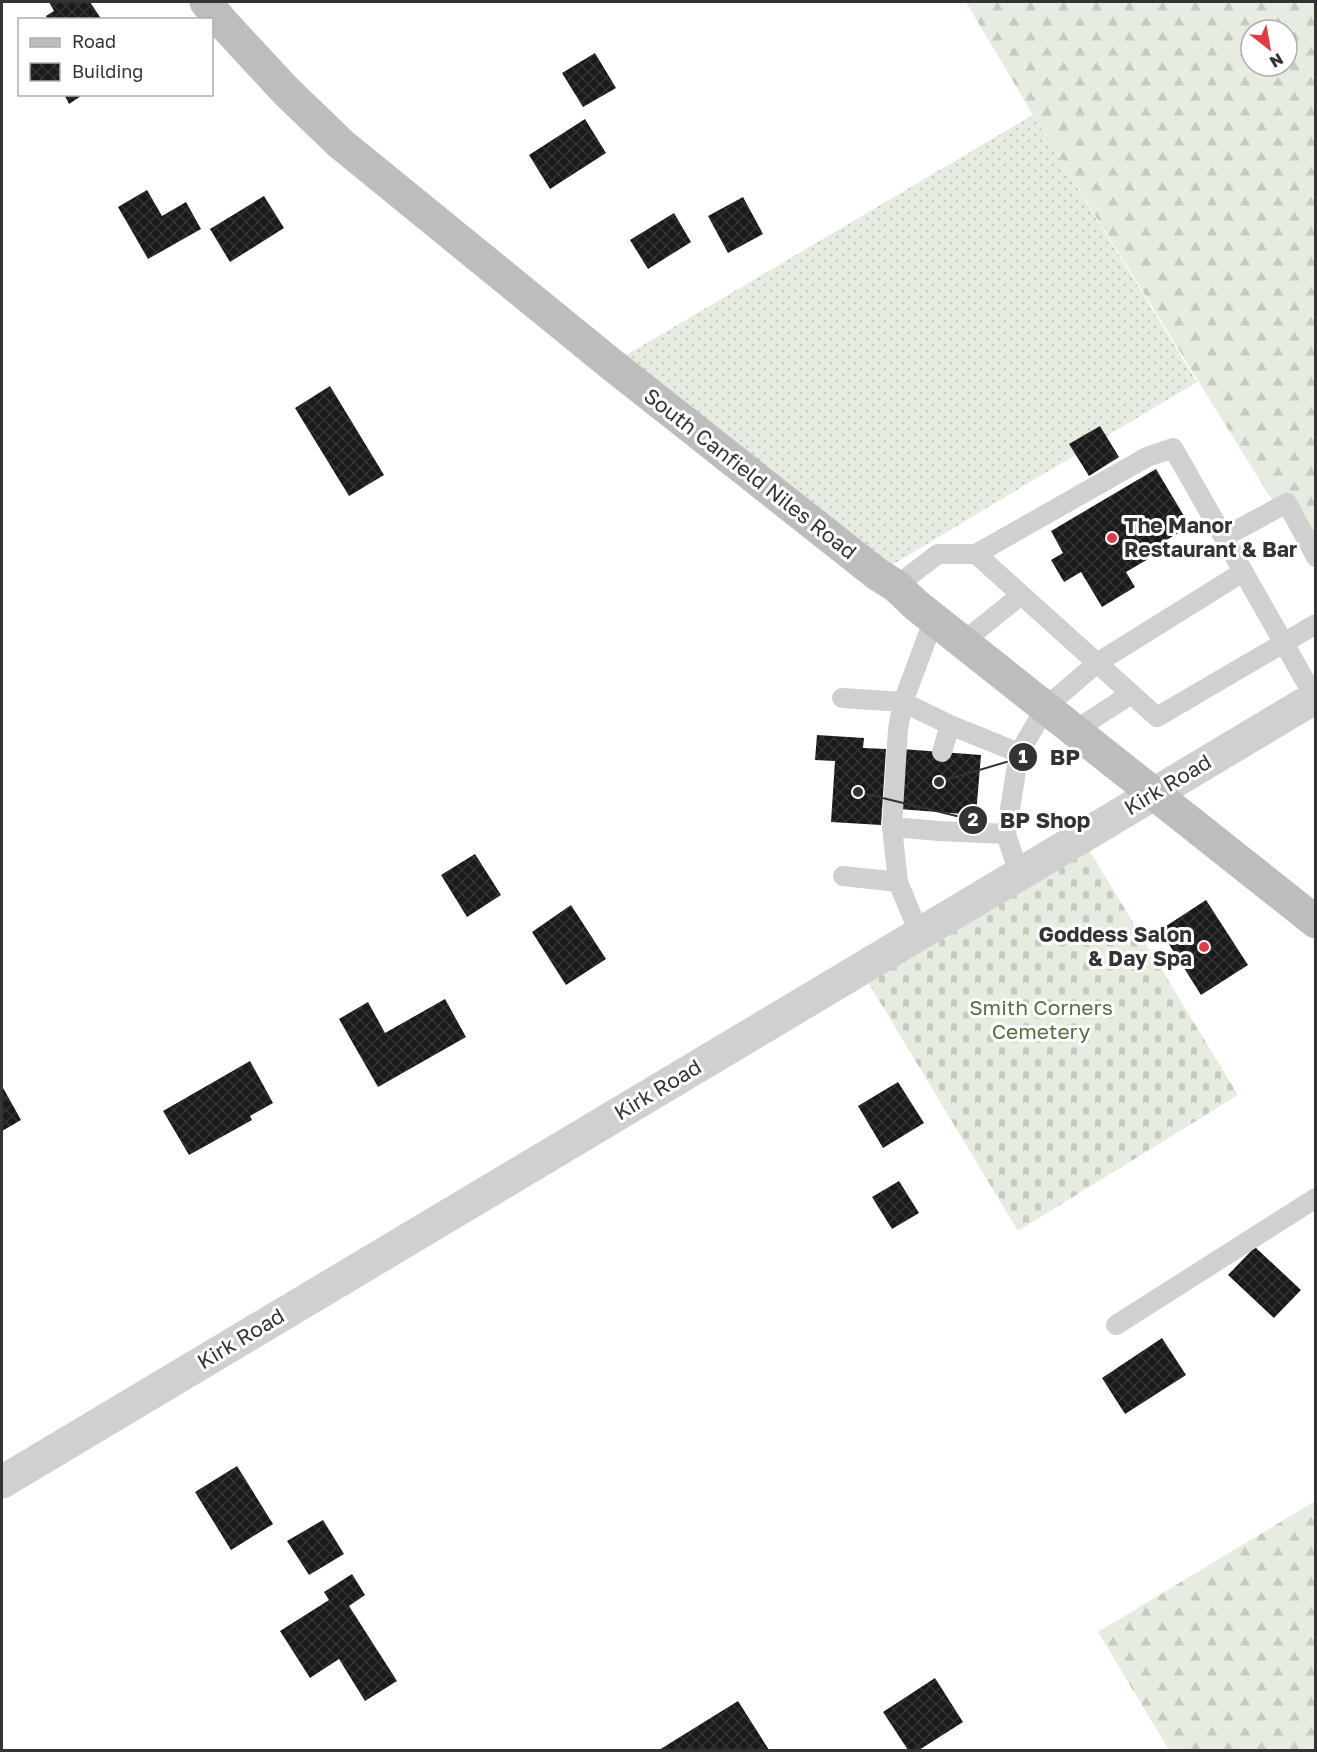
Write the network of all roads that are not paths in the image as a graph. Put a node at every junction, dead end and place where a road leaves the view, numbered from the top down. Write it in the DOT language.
graph roads {
  1 [pos="206,2"];
  2 [pos="1224,537"];
  3 [pos="976,554"];
  4 [pos="1316,557"];
  5 [pos="1243,572"];
  6 [pos="896,586"];
  7 [pos="1021,595"];
  8 [pos="934,619"];
  9 [pos="1316,624"];
  10 [pos="963,642"];
  11 [pos="1284,643"];
  12 [pos="1097,663"];
  13 [pos="1131,694"];
  14 [pos="1315,697"];
  15 [pos="842,698"];
  16 [pos="903,702"];
  17 [pos="1046,707"];
  18 [pos="950,725"];
  19 [pos="1074,730"];
  20 [pos="942,752"];
  21 [pos="1019,753"];
  22 [pos="1154,794"];
  23 [pos="892,827"];
  24 [pos="1006,834"];
  25 [pos="1019,874"];
  26 [pos="843,876"];
  27 [pos="898,882"];
  28 [pos="1316,922"];
  29 [pos="919,933"];
  30 [pos="1316,1198"];
  31 [pos="1116,1324"];
  32 [pos="2,1482"];
  1 -- 6 [label="main road, South Canfield Niles Road"];
  2 -- 3 [label="lane"];
  2 -- 4 [label="lane"];
  2 -- 5 [label="lane"];
  3 -- 6 [label="lane"];
  3 -- 7 [label="lane"];
  5 -- 11 [label="lane"];
  5 -- 12 [label="lane"];
  6 -- 8 [label="main road, South Canfield Niles Road"];
  7 -- 10 [label="lane"];
  7 -- 12 [label="lane"];
  8 -- 10 [label="main road, South Canfield Niles Road"];
  8 -- 16 [label="lane"];
  9 -- 11 [label="lane"];
  10 -- 17 [label="main road, South Canfield Niles Road"];
  11 -- 13 [label="lane"];
  11 -- 14 [label="lane"];
  12 -- 13 [label="lane"];
  12 -- 17 [label="lane"];
  13 -- 19 [label="lane"];
  14 -- 22 [label="street, Kirk Road"];
  15 -- 16 [label="lane"];
  16 -- 18 [label="lane"];
  16 -- 23 [label="lane"];
  17 -- 19 [label="main road, South Canfield Niles Road"];
  17 -- 21 [label="lane"];
  18 -- 20 [label="lane"];
  18 -- 21 [label="lane"];
  19 -- 22 [label="main road, South Canfield Niles Road"];
  21 -- 24 [label="lane"];
  22 -- 25 [label="street, Kirk Road"];
  22 -- 28 [label="main road, South Canfield Niles Road"];
  23 -- 24 [label="lane"];
  23 -- 27 [label="lane"];
  24 -- 25 [label="lane"];
  25 -- 29 [label="street, Kirk Road"];
  26 -- 27 [label="lane"];
  27 -- 29 [label="lane"];
  29 -- 32 [label="street, Kirk Road"];
  30 -- 31 [label="lane"];
}
